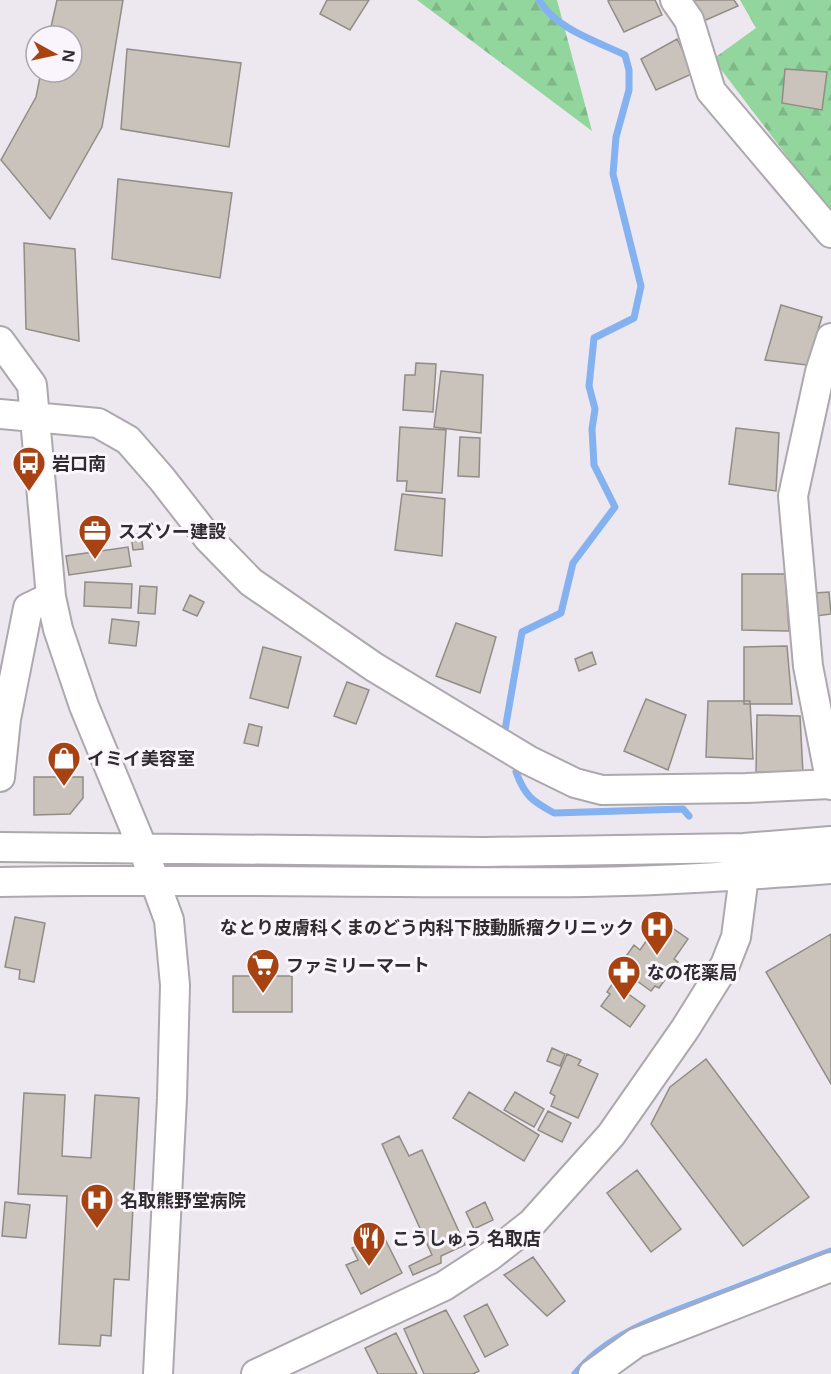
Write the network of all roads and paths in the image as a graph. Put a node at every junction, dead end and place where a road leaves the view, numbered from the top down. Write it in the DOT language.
graph roads {
  1 [pos="675,0"];
  2 [pos="831,233"];
  3 [pos="831,338"];
  4 [pos="0,341"];
  5 [pos="0,414"];
  6 [pos="35,417"];
  7 [pos="51,597"];
  8 [pos="3,718"];
  9 [pos="0,777"];
  10 [pos="831,785"];
  11 [pos="831,841"];
  12 [pos="0,847"];
  13 [pos="143,849"];
  14 [pos="831,869"];
  15 [pos="744,876"];
  16 [pos="153,879"];
  17 [pos="0,882"];
  18 [pos="831,1267"];
  19 [pos="158,1374"];
  20 [pos="256,1374"];
  21 [pos="592,1374"];
  1 -- 2 [label="street"];
  3 -- 10 [label="street"];
  4 -- 6 [label="street"];
  5 -- 6 [label="street"];
  6 -- 7 [label="street"];
  6 -- 10 [label="street"];
  7 -- 8 [label="street"];
  7 -- 13 [label="street"];
  8 -- 9 [label="street"];
  11 -- 13 [label="street"];
  12 -- 13 [label="street"];
  13 -- 16 [label="street"];
  14 -- 15 [label="street"];
  15 -- 16 [label="street"];
  15 -- 20 [label="street"];
  16 -- 17 [label="street"];
  16 -- 19 [label="street"];
  18 -- 21 [label="street"];
}
